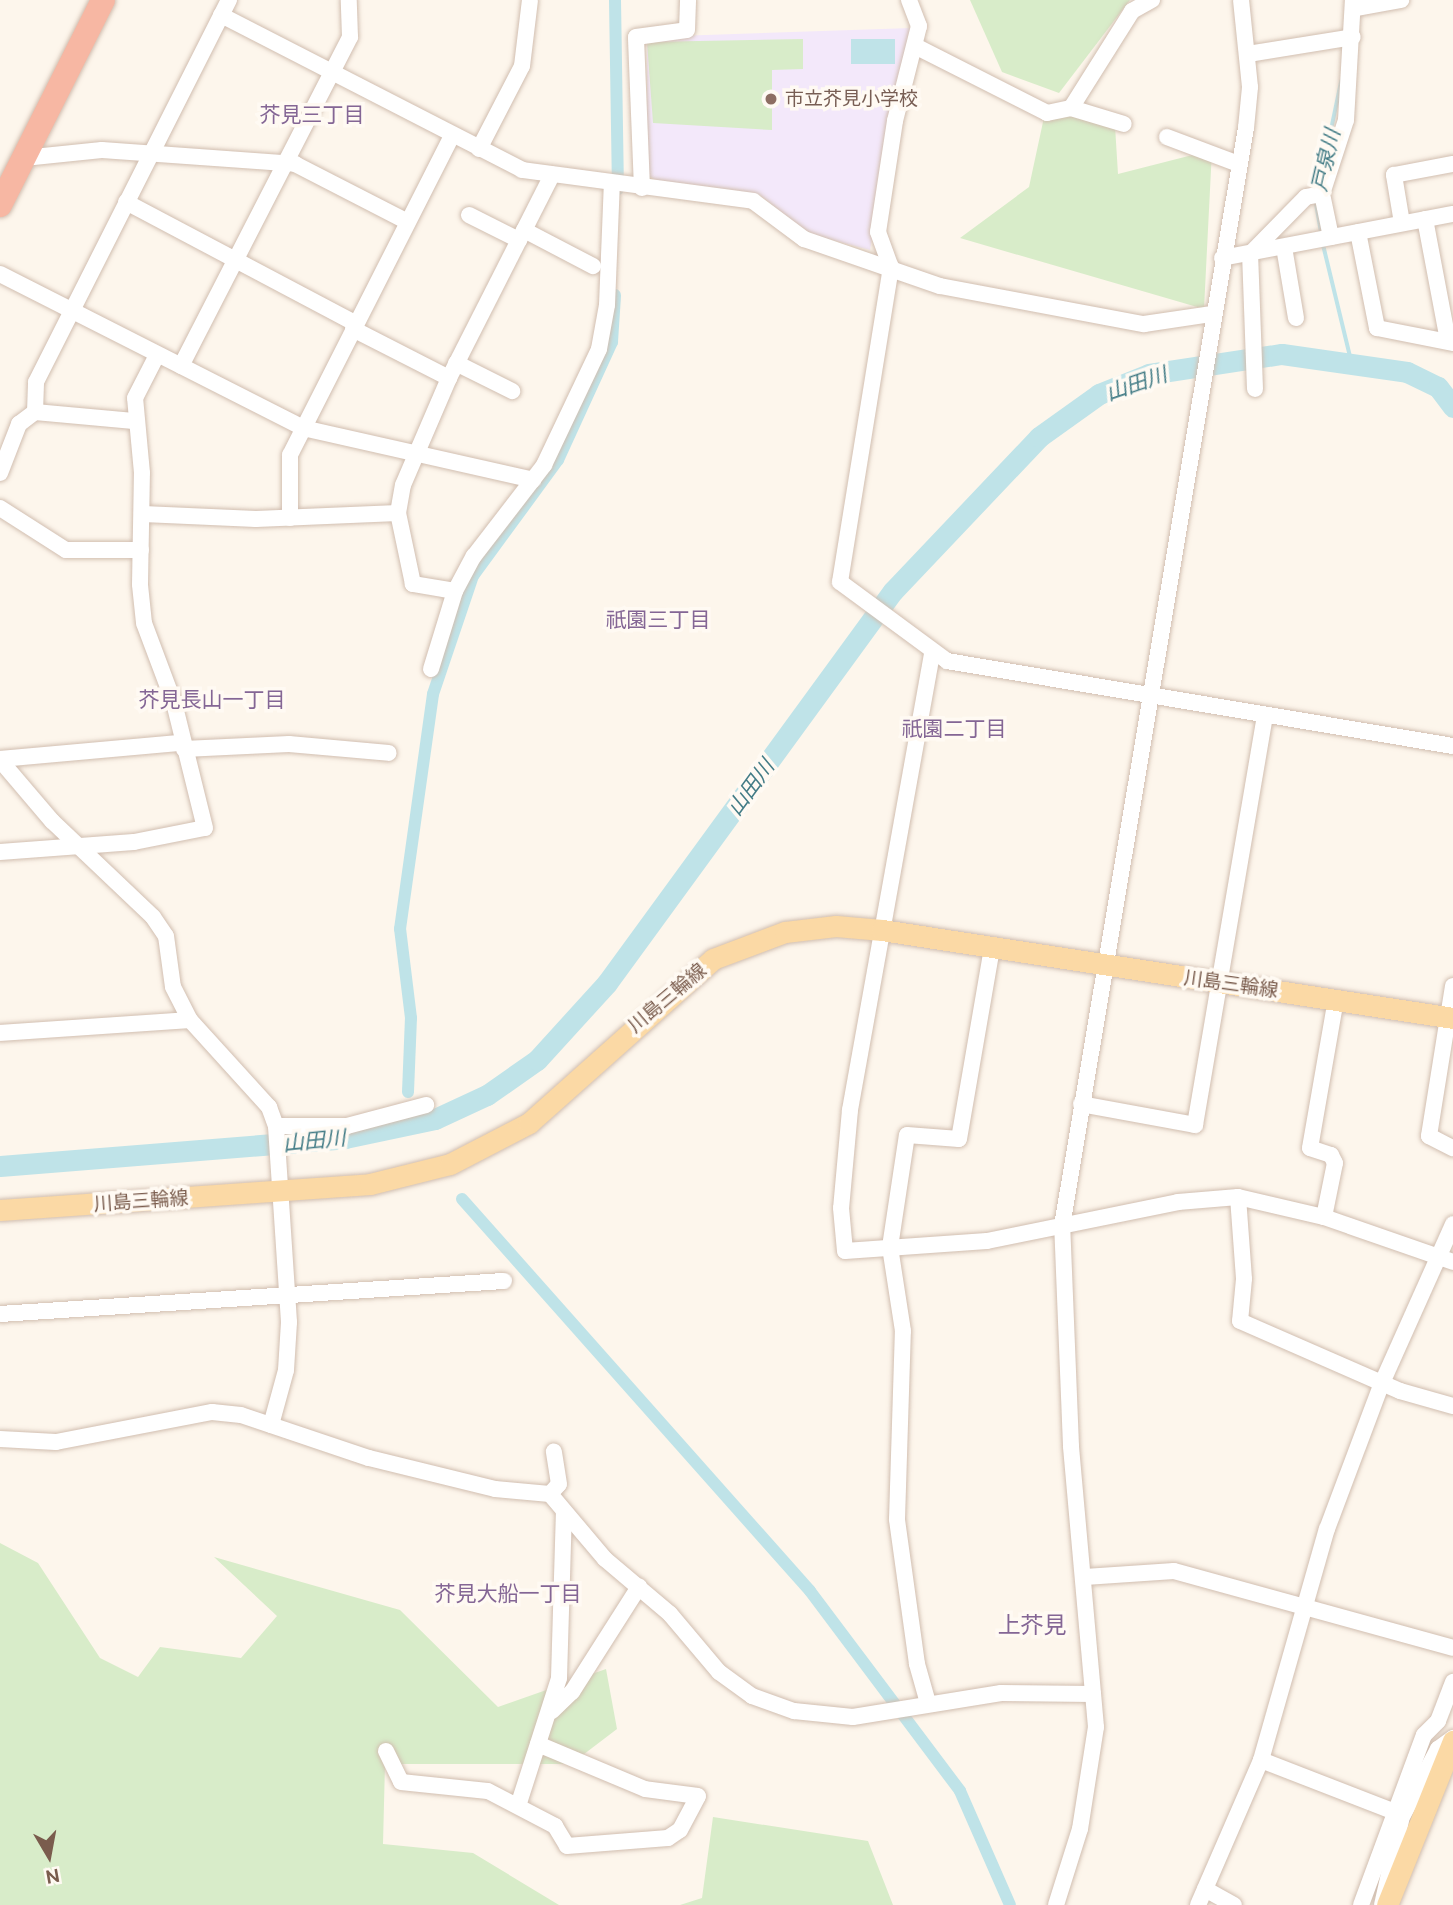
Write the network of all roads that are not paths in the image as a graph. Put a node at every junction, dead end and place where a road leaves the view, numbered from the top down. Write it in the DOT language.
graph roads {
  1 [pos="103,0"];
  2 [pos="349,0"];
  3 [pos="530,0"];
  4 [pos="688,0"];
  5 [pos="909,0"];
  6 [pos="1152,0"];
  7 [pos="1241,0"];
  8 [pos="1401,0"];
  9 [pos="1354,4"];
  10 [pos="225,7"];
  11 [pos="1353,37"];
  12 [pos="915,46"];
  13 [pos="1248,54"];
  14 [pos="330,71"];
  15 [pos="1071,108"];
  16 [pos="1124,124"];
  17 [pos="452,135"];
  18 [pos="1167,137"];
  19 [pos="479,149"];
  20 [pos="150,154"];
  21 [pos="24,158"];
  22 [pos="284,163"];
  23 [pos="1239,164"];
  24 [pos="1453,164"];
  25 [pos="552,175"];
  26 [pos="612,183"];
  27 [pos="642,188"];
  28 [pos="1317,195"];
  29 [pos="125,202"];
  30 [pos="0,205"];
  31 [pos="1453,214"];
  32 [pos="469,215"];
  33 [pos="1425,219"];
  34 [pos="406,221"];
  35 [pos="1402,223"];
  36 [pos="1358,232"];
  37 [pos="522,235"];
  38 [pos="1324,239"];
  39 [pos="1284,247"];
  40 [pos="1250,254"];
  41 [pos="1222,258"];
  42 [pos="235,259"];
  43 [pos="593,265"];
  44 [pos="891,267"];
  45 [pos="0,274"];
  46 [pos="70,309"];
  47 [pos="1212,314"];
  48 [pos="1296,318"];
  49 [pos="354,326"];
  50 [pos="1451,342"];
  51 [pos="157,355"];
  52 [pos="181,366"];
  53 [pos="453,371"];
  54 [pos="1255,384"];
  55 [pos="512,391"];
  56 [pos="35,412"];
  57 [pos="134,421"];
  58 [pos="303,428"];
  59 [pos="414,452"];
  60 [pos="0,473"];
  61 [pos="533,480"];
  62 [pos="0,508"];
  63 [pos="398,513"];
  64 [pos="142,514"];
  65 [pos="290,518"];
  66 [pos="141,550"];
  67 [pos="455,591"];
  68 [pos="932,654"];
  69 [pos="432,669"];
  70 [pos="1150,695"];
  71 [pos="1265,715"];
  72 [pos="183,746"];
  73 [pos="1453,746"];
  74 [pos="390,753"];
  75 [pos="0,760"];
  76 [pos="80,846"];
  77 [pos="0,852"];
  78 [pos="882,930"];
  79 [pos="992,947"];
  80 [pos="1102,965"];
  81 [pos="1221,982"];
  82 [pos="1453,986"];
  83 [pos="1336,999"];
  84 [pos="190,1020"];
  85 [pos="1450,1023"];
  86 [pos="0,1032"];
  87 [pos="1081,1104"];
  88 [pos="426,1105"];
  89 [pos="277,1129"];
  90 [pos="1453,1148"];
  91 [pos="284,1189"];
  92 [pos="1238,1197"];
  93 [pos="0,1210"];
  94 [pos="1324,1217"];
  95 [pos="1453,1224"];
  96 [pos="1062,1226"];
  97 [pos="890,1247"];
  98 [pos="1435,1256"];
  99 [pos="1453,1262"];
  100 [pos="504,1281"];
  101 [pos="289,1295"];
  102 [pos="0,1314"];
  103 [pos="1382,1383"];
  104 [pos="1453,1406"];
  105 [pos="271,1425"];
  106 [pos="0,1439"];
  107 [pos="554,1451"];
  108 [pos="550,1494"];
  109 [pos="564,1512"];
  110 [pos="1085,1577"];
  111 [pos="639,1587"];
  112 [pos="1301,1610"];
  113 [pos="1453,1648"];
  114 [pos="1453,1682"];
  115 [pos="1093,1694"];
  116 [pos="928,1703"];
  117 [pos="551,1712"];
  118 [pos="1453,1740"];
  119 [pos="538,1744"];
  120 [pos="386,1751"];
  121 [pos="1261,1760"];
  122 [pos="518,1806"];
  123 [pos="1399,1814"];
  124 [pos="1205,1889"];
  125 [pos="1056,1905"];
  126 [pos="1198,1905"];
  127 [pos="1234,1905"];
  128 [pos="1361,1905"];
  129 [pos="1384,1905"];
  1 -- 21 [label="highway"];
  2 -- 14 [label="street"];
  3 -- 19 [label="street"];
  4 -- 27 [label="street"];
  5 -- 12 [label="street"];
  6 -- 15 [label="street"];
  7 -- 13 [label="street"];
  8 -- 9 [label="street"];
  9 -- 11 [label="street"];
  10 -- 14 [label="street"];
  10 -- 20 [label="street"];
  11 -- 13 [label="street"];
  11 -- 28 [label="street"];
  12 -- 15 [label="street"];
  12 -- 44 [label="street"];
  13 -- 23 [label="street"];
  14 -- 17 [label="street"];
  14 -- 22 [label="street"];
  15 -- 16 [label="street"];
  17 -- 19 [label="street"];
  17 -- 34 [label="street"];
  18 -- 23 [label="street"];
  19 -- 25 [label="street"];
  20 -- 21 [label="street"];
  20 -- 22 [label="street"];
  20 -- 29 [label="street"];
  21 -- 30 [label="highway"];
  22 -- 34 [label="street"];
  22 -- 42 [label="street"];
  23 -- 41 [label="street"];
  24 -- 35 [label="street"];
  25 -- 26 [label="street"];
  25 -- 37 [label="street"];
  26 -- 27 [label="street"];
  26 -- 61 [label="street"];
  27 -- 44 [label="street"];
  28 -- 38 [label="street"];
  28 -- 40 [label="street"];
  29 -- 42 [label="street"];
  29 -- 46 [label="street"];
  31 -- 33 [label="street"];
  32 -- 37 [label="street"];
  33 -- 35 [label="street"];
  33 -- 50 [label="street"];
  34 -- 49 [label="street"];
  35 -- 36 [label="street"];
  36 -- 38 [label="street"];
  36 -- 50 [label="street"];
  37 -- 43 [label="street"];
  37 -- 53 [label="street"];
  38 -- 39 [label="street"];
  39 -- 40 [label="street"];
  39 -- 48 [label="street"];
  40 -- 41 [label="street"];
  40 -- 54 [label="street"];
  41 -- 47 [label="street"];
  42 -- 49 [label="street"];
  42 -- 52 [label="street"];
  44 -- 47 [label="street"];
  44 -- 68 [label="street"];
  45 -- 46 [label="street"];
  46 -- 51 [label="street"];
  46 -- 56 [label="street"];
  47 -- 70 [label="street"];
  49 -- 53 [label="street"];
  49 -- 58 [label="street"];
  51 -- 52 [label="street"];
  51 -- 57 [label="street"];
  52 -- 58 [label="street"];
  53 -- 55 [label="street"];
  53 -- 59 [label="street"];
  56 -- 57 [label="street"];
  56 -- 60 [label="street"];
  57 -- 64 [label="street"];
  58 -- 59 [label="street"];
  58 -- 65 [label="street"];
  59 -- 61 [label="street"];
  59 -- 63 [label="street"];
  61 -- 67 [label="street"];
  62 -- 66 [label="street"];
  63 -- 65 [label="street"];
  63 -- 67 [label="street"];
  64 -- 65 [label="street"];
  64 -- 66 [label="street"];
  66 -- 72 [label="street"];
  67 -- 69 [label="street"];
  68 -- 70 [label="street"];
  68 -- 78 [label="street"];
  70 -- 71 [label="street"];
  70 -- 80 [label="street"];
  71 -- 73 [label="street"];
  71 -- 81 [label="street"];
  72 -- 74 [label="street"];
  72 -- 75 [label="street"];
  72 -- 76 [label="street"];
  75 -- 76 [label="street"];
  76 -- 77 [label="street"];
  76 -- 84 [label="street"];
  78 -- 79 [label="main road, 川島三輪線"];
  78 -- 91 [label="main road, 川島三輪線"];
  78 -- 97 [label="street"];
  79 -- 80 [label="main road, 川島三輪線"];
  79 -- 97 [label="street"];
  80 -- 81 [label="main road, 川島三輪線"];
  80 -- 87 [label="street"];
  81 -- 83 [label="main road, 川島三輪線"];
  81 -- 87 [label="street"];
  82 -- 85 [label="street"];
  83 -- 85 [label="main road, 川島三輪線"];
  83 -- 94 [label="street"];
  84 -- 86 [label="street"];
  84 -- 89 [label="street"];
  85 -- 90 [label="street"];
  87 -- 96 [label="street"];
  88 -- 89 [label="street"];
  89 -- 91 [label="street"];
  91 -- 93 [label="main road, 川島三輪線"];
  91 -- 101 [label="street"];
  92 -- 94 [label="street"];
  92 -- 96 [label="street"];
  92 -- 103 [label="street"];
  94 -- 98 [label="street"];
  95 -- 98 [label="street"];
  96 -- 97 [label="street"];
  96 -- 110 [label="street"];
  97 -- 116 [label="street"];
  98 -- 99 [label="street"];
  98 -- 103 [label="street"];
  100 -- 101 [label="street"];
  101 -- 102 [label="street"];
  101 -- 105 [label="street"];
  103 -- 104 [label="street"];
  103 -- 112 [label="street"];
  105 -- 106 [label="street"];
  105 -- 108 [label="street"];
  107 -- 108 [label="street"];
  108 -- 109 [label="street"];
  109 -- 111 [label="street"];
  109 -- 117 [label="street"];
  110 -- 112 [label="street"];
  110 -- 115 [label="street"];
  111 -- 116 [label="street"];
  111 -- 117 [label="street"];
  112 -- 113 [label="street"];
  112 -- 121 [label="street"];
  114 -- 123 [label="street"];
  115 -- 116 [label="street"];
  115 -- 125 [label="street"];
  117 -- 119 [label="street"];
  118 -- 123 [label="street"];
  118 -- 129 [label="main road"];
  119 -- 122 [label="street"];
  119 -- 122 [label="street"];
  120 -- 122 [label="street"];
  121 -- 123 [label="street"];
  121 -- 124 [label="street"];
  123 -- 128 [label="street"];
  123 -- 129 [label="street"];
  124 -- 126 [label="street"];
  124 -- 127 [label="street"];
}
